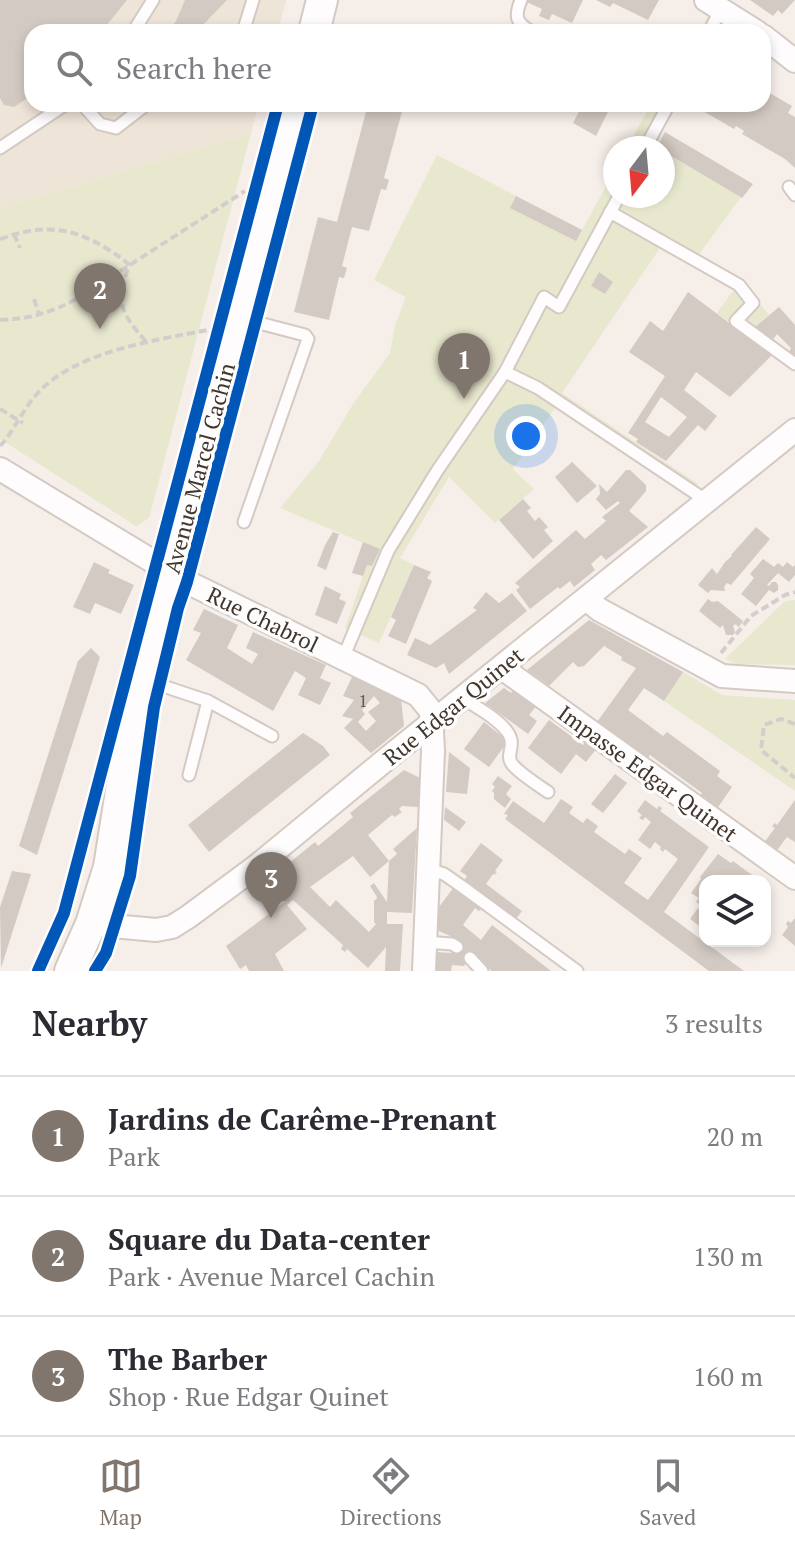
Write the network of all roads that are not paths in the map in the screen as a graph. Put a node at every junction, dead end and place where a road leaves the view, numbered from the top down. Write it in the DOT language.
graph roads {
  1 [pos="153,0"];
  2 [pos="253,0"];
  3 [pos="322,0"];
  4 [pos="521,0"];
  5 [pos="714,4"];
  6 [pos="138,24"];
  7 [pos="245,24"];
  8 [pos="316,24"];
  9 [pos="521,24"];
  10 [pos="710,24"];
  11 [pos="745,24"];
  12 [pos="771,42"];
  13 [pos="795,61"];
  14 [pos="54,112"];
  15 [pos="89,112"];
  16 [pos="137,112"];
  17 [pos="293,112"];
  18 [pos="665,112"];
  19 [pos="652,136"];
  20 [pos="0,148"];
  21 [pos="612,208"];
  22 [pos="610,212"];
  23 [pos="229,323"];
  24 [pos="795,364"];
  25 [pos="505,372"];
  26 [pos="795,430"];
  27 [pos="0,469"];
  28 [pos="707,501"];
  29 [pos="244,522"];
  30 [pos="171,573"];
  31 [pos="586,599"];
  32 [pos="343,658"];
  33 [pos="502,668"];
  34 [pos="143,679"];
  35 [pos="795,681"];
  36 [pos="463,699"];
  37 [pos="208,701"];
  38 [pos="431,724"];
  39 [pos="272,736"];
  40 [pos="189,775"];
  41 [pos="548,792"];
  42 [pos="428,869"];
  43 [pos="795,878"];
  44 [pos="91,924"];
  45 [pos="425,942"];
  46 [pos="457,947"];
  47 [pos="470,958"];
  48 [pos="70,971"];
  49 [pos="424,971"];
  50 [pos="482,971"];
  51 [pos="577,971"];
  1 -- 6 [label="lane"];
  2 -- 7 [label="lane"];
  3 -- 8 [label="street"];
  4 -- 9 [label="lane"];
  5 -- 10 [label="lane"];
  5 -- 11 [label="street"];
  12 -- 13 [label="street"];
  14 -- 20 [label="lane"];
  15 -- 16 [label="lane"];
  17 -- 23 [label="street, Avenue Marcel Cachin"];
  18 -- 19 [label="lane"];
  21 -- 22 [label="lane"];
  22 -- 24 [label="lane"];
  22 -- 25 [label="lane"];
  23 -- 29 [label="lane"];
  23 -- 30 [label="street, Avenue Marcel Cachin"];
  25 -- 28 [label="lane"];
  25 -- 32 [label="lane"];
  26 -- 28 [label="street, Rue Edgar Quinet"];
  27 -- 30 [label="street, Rue Chabrol"];
  28 -- 31 [label="street, Rue Edgar Quinet"];
  30 -- 32 [label="street, Rue Chabrol"];
  30 -- 34 [label="street, Avenue Marcel Cachin"];
  31 -- 33 [label="street, Rue Edgar Quinet"];
  31 -- 35 [label="street"];
  32 -- 38 [label="street, Rue Chabrol"];
  33 -- 36 [label="street, Rue Edgar Quinet"];
  33 -- 43 [label="street, Impasse Edgar Quinet"];
  34 -- 37 [label="lane"];
  34 -- 44 [label="street, Avenue Marcel Cachin"];
  36 -- 38 [label="street, Rue Edgar Quinet"];
  36 -- 41 [label="lane"];
  37 -- 39 [label="lane"];
  37 -- 40 [label="lane"];
  38 -- 42 [label="street"];
  38 -- 44 [label="street, Rue Edgar Quinet"];
  42 -- 45 [label="street"];
  42 -- 51 [label="lane"];
  44 -- 48 [label="street, Avenue Marcel Cachin"];
  45 -- 46 [label="lane"];
  45 -- 49 [label="street"];
  47 -- 50 [label="lane"];
}
